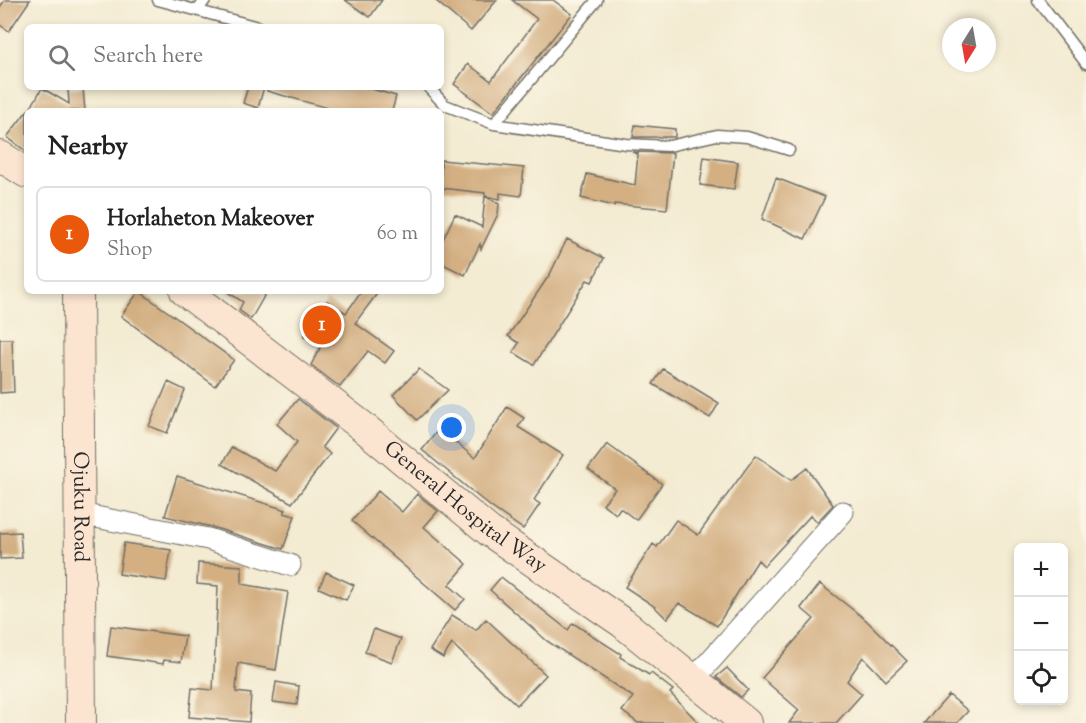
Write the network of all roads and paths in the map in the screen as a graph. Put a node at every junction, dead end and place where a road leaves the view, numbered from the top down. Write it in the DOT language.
graph roads {
  1 [pos="158,0"];
  2 [pos="205,0"];
  3 [pos="597,0"];
  4 [pos="1038,0"];
  5 [pos="198,10"];
  6 [pos="247,24"];
  7 [pos="1086,63"];
  8 [pos="431,90"];
  9 [pos="494,124"];
  10 [pos="789,150"];
  11 [pos="0,156"];
  12 [pos="24,171"];
  13 [pos="78,294"];
  14 [pos="189,294"];
  15 [pos="843,513"];
  16 [pos="80,514"];
  17 [pos="290,565"];
  18 [pos="693,680"];
  19 [pos="81,723"];
  20 [pos="746,723"];
  1 -- 5 [label="lane"];
  2 -- 5 [label="lane"];
  3 -- 9 [label="lane"];
  4 -- 7 [label="lane"];
  5 -- 6 [label="lane"];
  8 -- 9 [label="lane"];
  9 -- 10 [label="lane"];
  11 -- 12 [label="main road"];
  13 -- 16 [label="main road, Ojuku Road"];
  14 -- 18 [label="main road, General Hospital Way"];
  15 -- 18 [label="street"];
  16 -- 17 [label="street"];
  16 -- 19 [label="main road, Ojuku Road"];
  18 -- 20 [label="main road, General Hospital Way"];
}
